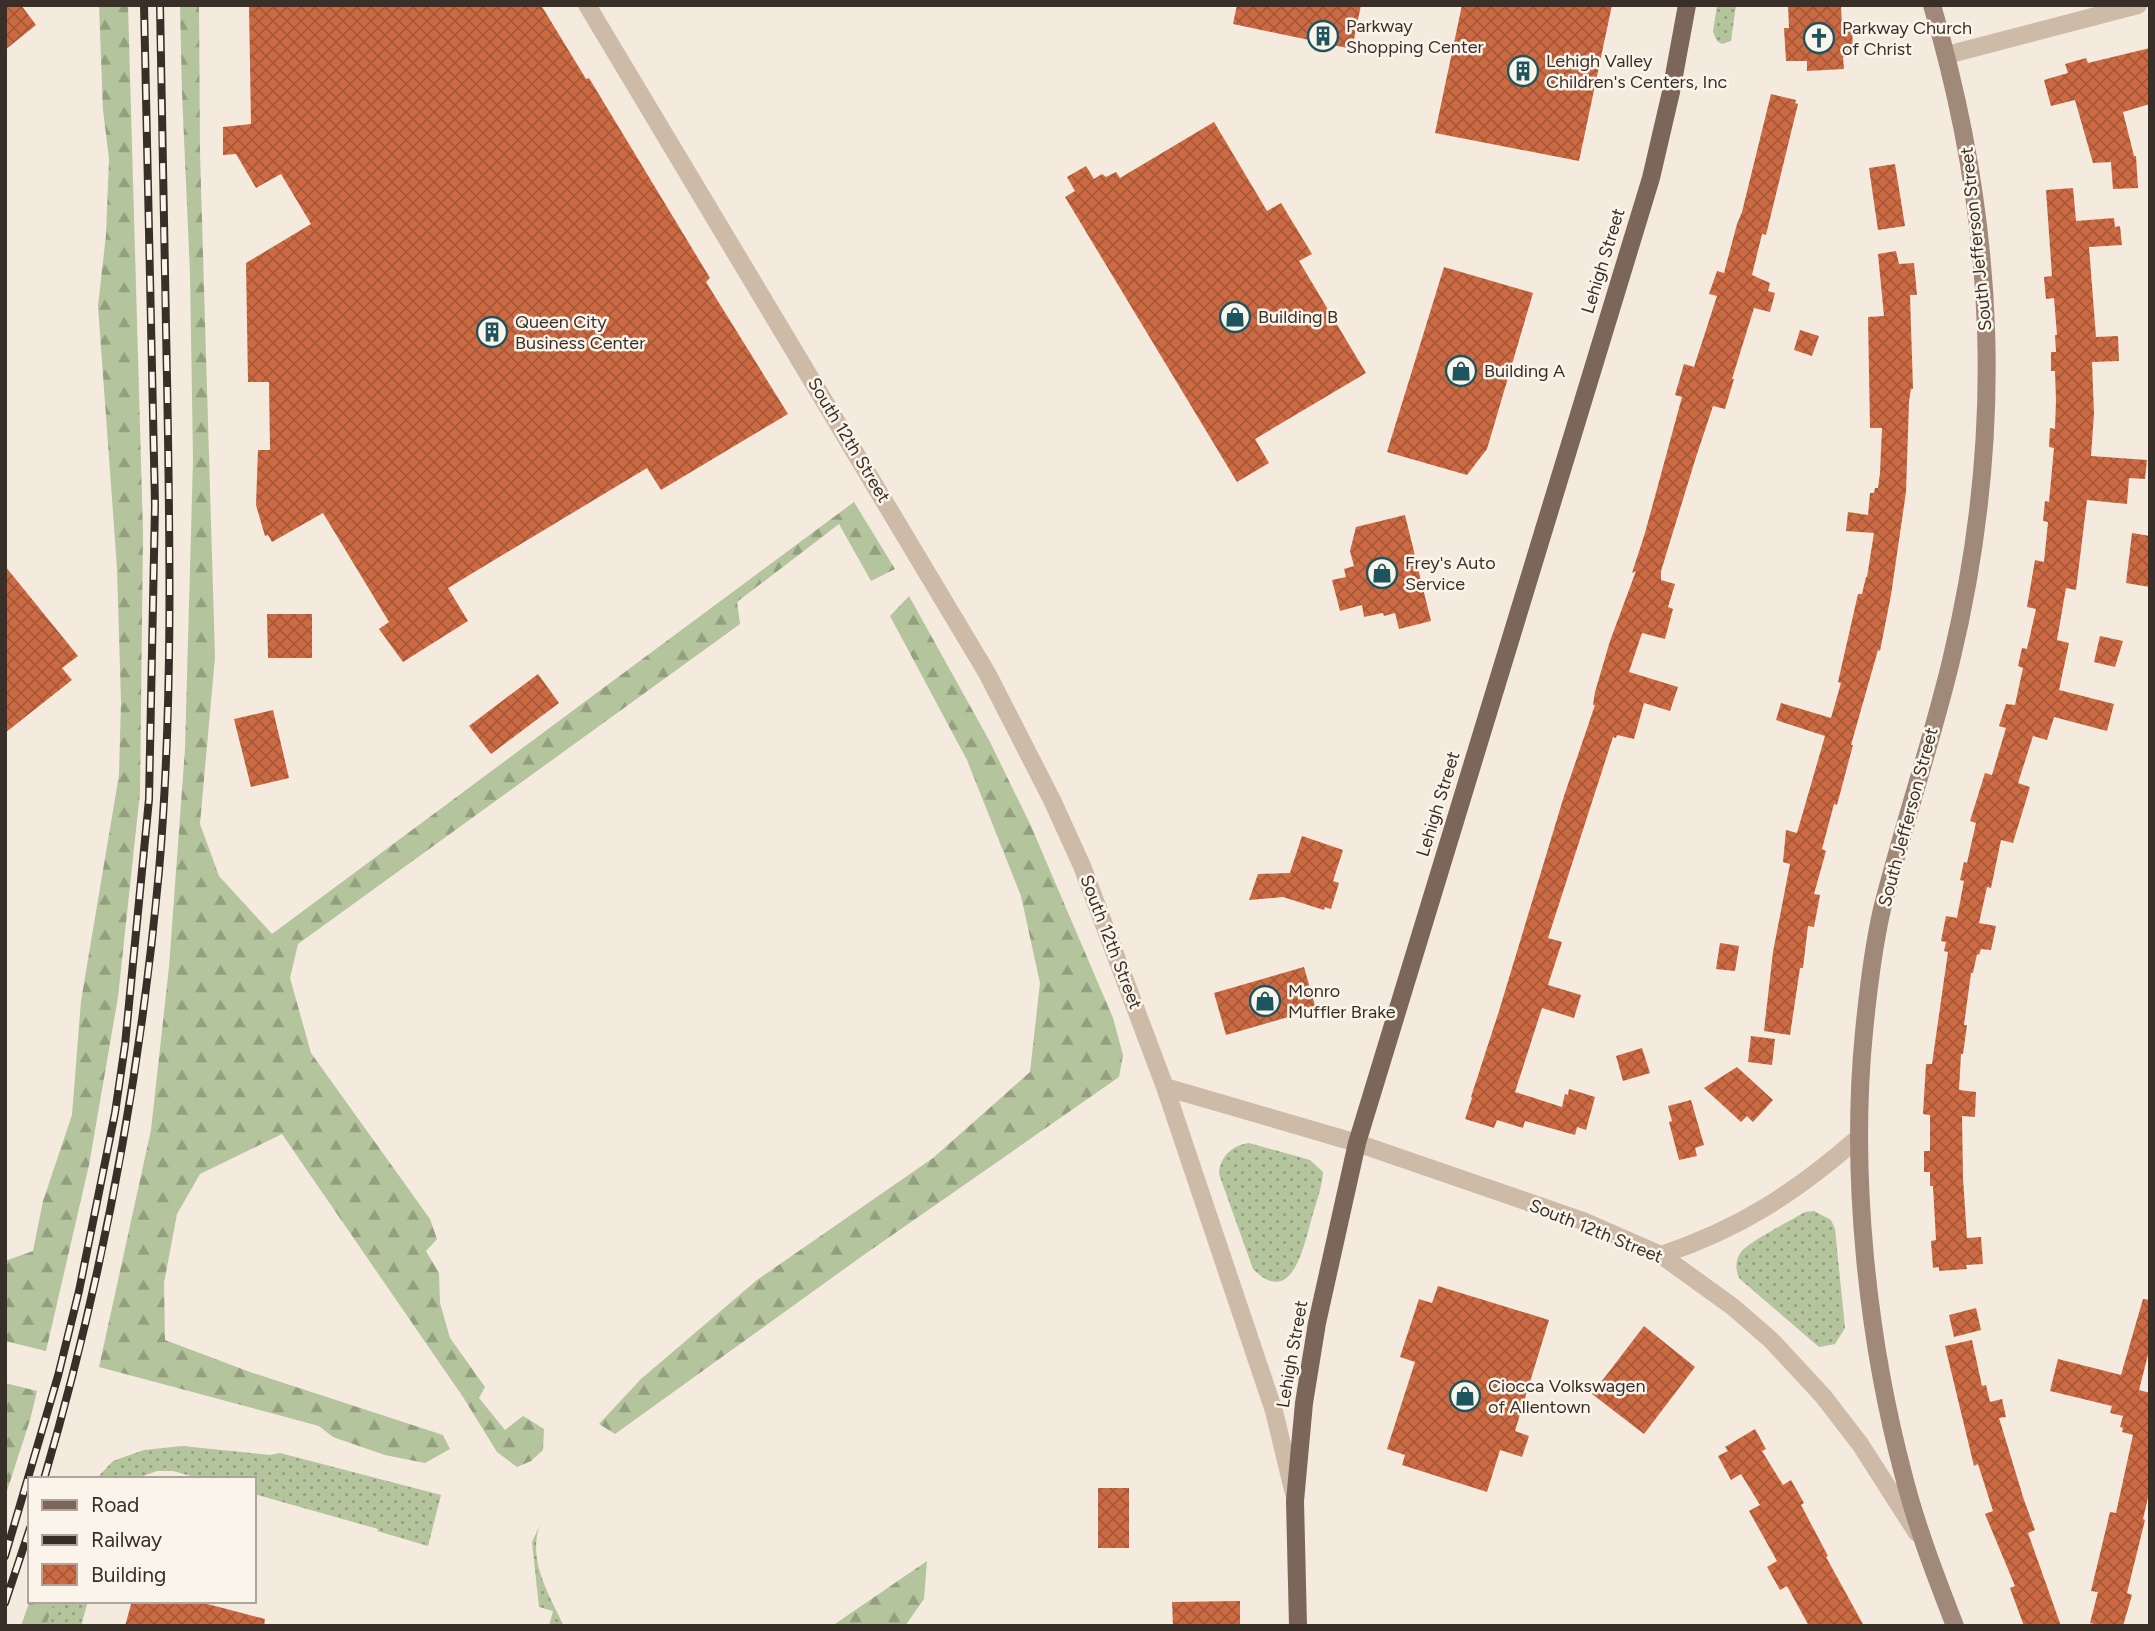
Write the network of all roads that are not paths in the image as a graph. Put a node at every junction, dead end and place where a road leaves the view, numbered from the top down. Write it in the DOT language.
graph roads {
  1 [pos="587,5"];
  2 [pos="1686,5"];
  3 [pos="1932,5"];
  4 [pos="2138,5"];
  5 [pos="1947,55"];
  6 [pos="1166,1087"];
  7 [pos="1858,1138"];
  8 [pos="1357,1143"];
  9 [pos="1661,1255"];
  10 [pos="1295,1501"];
  11 [pos="1924,1545"];
  12 [pos="1298,1626"];
  13 [pos="1955,1626"];
  1 -- 6 [label="street, South 12th Street"];
  2 -- 8 [label="main road, Lehigh Street"];
  3 -- 5 [label="main road, South Jefferson Street"];
  4 -- 5 [label="street"];
  5 -- 7 [label="main road, South Jefferson Street"];
  6 -- 8 [label="street, South 12th Street"];
  6 -- 10 [label="street"];
  7 -- 9 [label="street"];
  7 -- 11 [label="main road, South Jefferson Street"];
  8 -- 9 [label="street, South 12th Street"];
  8 -- 10 [label="main road, Lehigh Street"];
  9 -- 11 [label="street, South 12th Street"];
  10 -- 12 [label="main road, Lehigh Street"];
  11 -- 13 [label="main road, South Jefferson Street"];
}
